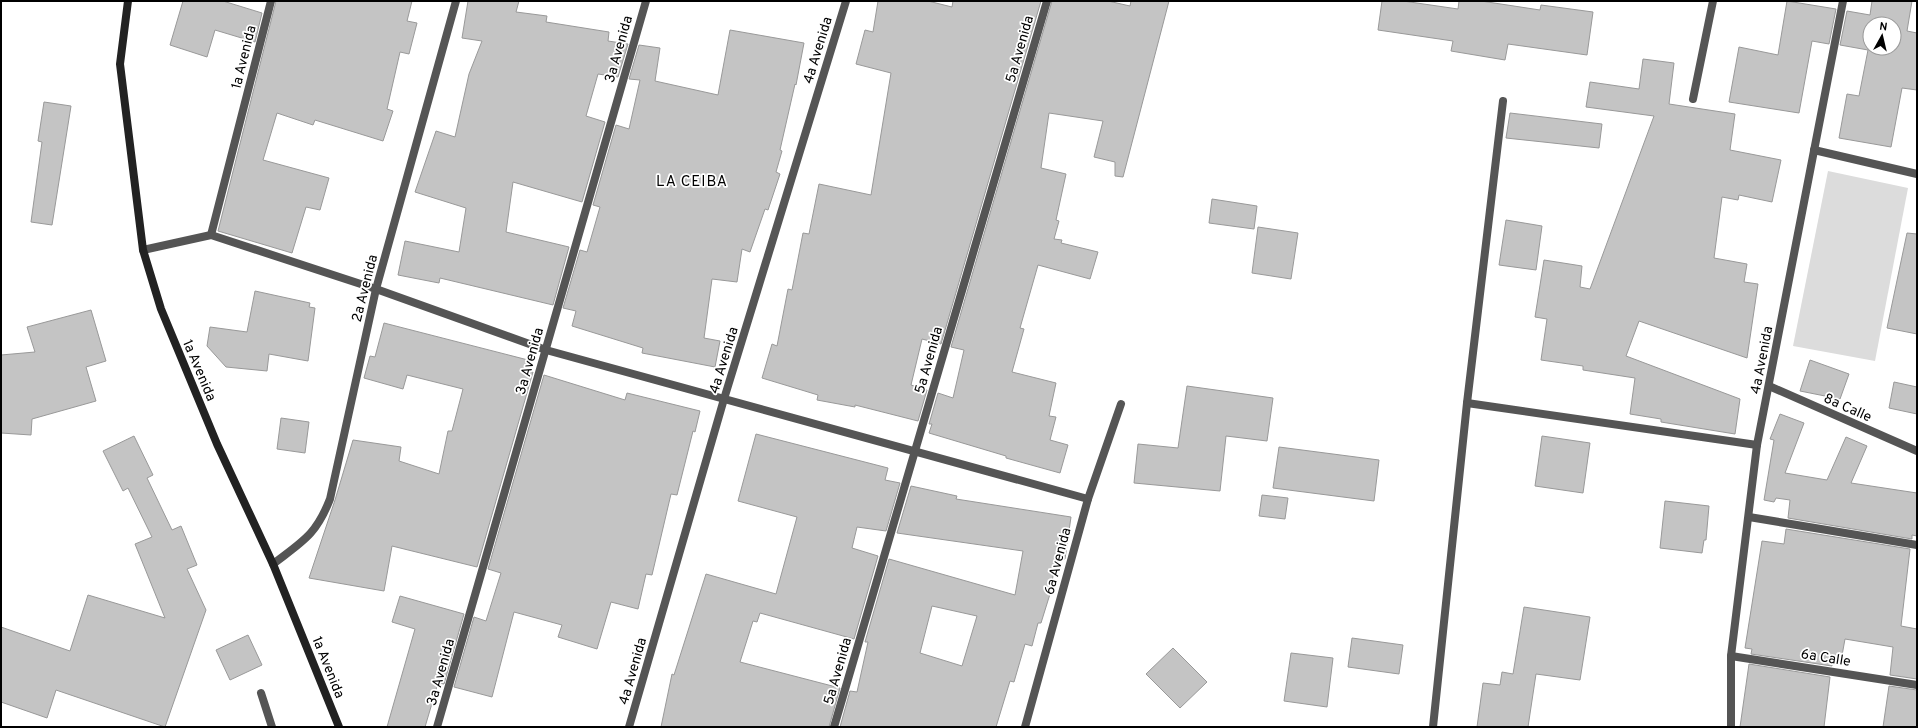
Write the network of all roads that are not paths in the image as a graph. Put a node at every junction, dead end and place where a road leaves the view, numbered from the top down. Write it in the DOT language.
graph roads {
  1 [pos="128,1"];
  2 [pos="271,1"];
  3 [pos="456,1"];
  4 [pos="646,1"];
  5 [pos="846,1"];
  6 [pos="1047,1"];
  7 [pos="1713,1"];
  8 [pos="1843,1"];
  9 [pos="1693,99"];
  10 [pos="1503,101"];
  11 [pos="1814,150"];
  12 [pos="1917,174"];
  13 [pos="211,235"];
  14 [pos="144,250"];
  15 [pos="376,288"];
  16 [pos="546,350"];
  17 [pos="1769,386"];
  18 [pos="724,399"];
  19 [pos="1467,402"];
  20 [pos="1121,404"];
  21 [pos="1757,445"];
  22 [pos="1917,452"];
  23 [pos="914,453"];
  24 [pos="1088,499"];
  25 [pos="1748,517"];
  26 [pos="1917,545"];
  27 [pos="273,564"];
  28 [pos="1731,656"];
  29 [pos="1917,685"];
  30 [pos="261,693"];
  31 [pos="272,727"];
  32 [pos="340,727"];
  33 [pos="437,727"];
  34 [pos="629,727"];
  35 [pos="834,727"];
  36 [pos="1025,727"];
  37 [pos="1433,727"];
  38 [pos="1730,727"];
  1 -- 14 [label="street, 1a Avenida"];
  2 -- 13 [label="street, 1a Avenida"];
  3 -- 15 [label="street, 2a Avenida"];
  4 -- 16 [label="street, 3a Avenida"];
  5 -- 18 [label="street, 4a Avenida"];
  6 -- 23 [label="street, 5a Avenida"];
  7 -- 9 [label="street"];
  8 -- 11 [label="street, 4a Avenida"];
  10 -- 19 [label="street"];
  11 -- 12 [label="street"];
  11 -- 17 [label="street, 4a Avenida"];
  13 -- 14 [label="street"];
  13 -- 15 [label="street"];
  14 -- 27 [label="street, 1a Avenida"];
  15 -- 16 [label="street"];
  15 -- 27 [label="street, 2a Avenida"];
  16 -- 18 [label="street"];
  16 -- 33 [label="street, 3a Avenida"];
  17 -- 21 [label="street, 4a Avenida"];
  17 -- 22 [label="street, 8a Calle"];
  18 -- 23 [label="street"];
  18 -- 34 [label="street, 4a Avenida"];
  19 -- 21 [label="street"];
  19 -- 37 [label="street"];
  20 -- 24 [label="street, 6a Avenida"];
  21 -- 25 [label="street, 4a Avenida"];
  23 -- 24 [label="street"];
  23 -- 35 [label="street, 5a Avenida"];
  24 -- 36 [label="street, 6a Avenida"];
  25 -- 26 [label="street"];
  25 -- 28 [label="street, 4a Avenida"];
  27 -- 32 [label="street, 1a Avenida"];
  28 -- 29 [label="street, 6a Calle"];
  28 -- 38 [label="street, 4a Avenida"];
  30 -- 31 [label="street"];
}
